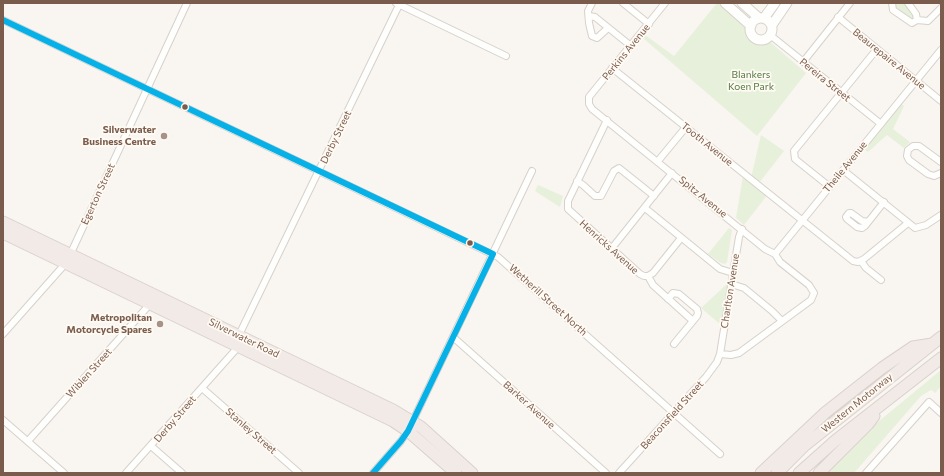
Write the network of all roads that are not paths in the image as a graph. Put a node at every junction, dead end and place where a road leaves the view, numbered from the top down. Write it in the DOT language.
graph roads {
  1 [pos="187,3"];
  2 [pos="592,3"];
  3 [pos="623,3"];
  4 [pos="665,3"];
  5 [pos="725,3"];
  6 [pos="742,3"];
  7 [pos="775,3"];
  8 [pos="787,3"];
  9 [pos="850,3"];
  10 [pos="892,3"];
  11 [pos="908,3"];
  12 [pos="398,4"];
  13 [pos="941,8"];
  14 [pos="589,16"];
  15 [pos="838,17"];
  16 [pos="762,18"];
  17 [pos="3,20"];
  18 [pos="917,20"];
  19 [pos="649,24"];
  20 [pos="751,26"];
  21 [pos="772,26"];
  22 [pos="608,28"];
  23 [pos="770,35"];
  24 [pos="631,46"];
  25 [pos="877,49"];
  26 [pos="941,50"];
  27 [pos="506,56"];
  28 [pos="803,62"];
  29 [pos="612,68"];
  30 [pos="915,81"];
  31 [pos="146,88"];
  32 [pos="841,93"];
  33 [pos="941,101"];
  34 [pos="588,102"];
  35 [pos="606,120"];
  36 [pos="881,124"];
  37 [pos="686,126"];
  38 [pos="658,161"];
  39 [pos="941,162"];
  40 [pos="843,170"];
  41 [pos="319,171"];
  42 [pos="532,171"];
  43 [pos="672,173"];
  44 [pos="941,174"];
  45 [pos="577,182"];
  46 [pos="830,187"];
  47 [pos="654,196"];
  48 [pos="884,202"];
  49 [pos="644,208"];
  50 [pos="941,215"];
  51 [pos="802,220"];
  52 [pos="3,222"];
  53 [pos="868,222"];
  54 [pos="908,223"];
  55 [pos="742,229"];
  56 [pos="3,233"];
  57 [pos="681,238"];
  58 [pos="612,248"];
  59 [pos="493,254"];
  60 [pos="775,254"];
  61 [pos="68,259"];
  62 [pos="861,261"];
  63 [pos="732,273"];
  64 [pos="648,276"];
  65 [pos="881,280"];
  66 [pos="731,284"];
  67 [pos="668,299"];
  68 [pos="150,304"];
  69 [pos="691,304"];
  70 [pos="684,313"];
  71 [pos="693,321"];
  72 [pos="782,321"];
  73 [pos="3,334"];
  74 [pos="452,337"];
  75 [pos="239,340"];
  76 [pos="936,340"];
  77 [pos="674,344"];
  78 [pos="720,354"];
  79 [pos="941,358"];
  80 [pos="202,388"];
  81 [pos="884,402"];
  82 [pos="673,412"];
  83 [pos="941,412"];
  84 [pos="3,420"];
  85 [pos="410,426"];
  86 [pos="28,441"];
  87 [pos="151,446"];
  88 [pos="720,454"];
  89 [pos="871,472"];
  90 [pos="64,473"];
  91 [pos="126,473"];
  92 [pos="182,473"];
  93 [pos="299,473"];
  94 [pos="373,473"];
  95 [pos="456,473"];
  96 [pos="472,473"];
  97 [pos="606,473"];
  98 [pos="619,473"];
  99 [pos="761,473"];
  100 [pos="777,473"];
  101 [pos="799,473"];
  102 [pos="819,473"];
  1 -- 31 [label="street, Egerton Street"];
  2 -- 14 [label="street"];
  3 -- 19 [label="street"];
  4 -- 19 [label="street, Perkins Avenue"];
  5 -- 20 [label="street"];
  6 -- 16 [label="street"];
  7 -- 16 [label="street"];
  8 -- 21 [label="street"];
  9 -- 15 [label="street"];
  10 -- 18 [label="street"];
  11 -- 18 [label="street"];
  12 -- 27 [label="street"];
  12 -- 41 [label="street, Derby Street"];
  13 -- 18 [label="street"];
  14 -- 22 [label="street"];
  14 -- 22 [label="street"];
  15 -- 25 [label="street, Beaurepaire Avenue"];
  15 -- 28 [label="street"];
  16 -- 20 [label="street"];
  16 -- 21 [label="street"];
  17 -- 31 [label="street, Wetherill Street North"];
  19 -- 24 [label="street, Perkins Avenue"];
  20 -- 23 [label="street"];
  21 -- 23 [label="street"];
  22 -- 24 [label="street"];
  23 -- 28 [label="street, Pereira Street"];
  24 -- 29 [label="street, Perkins Avenue"];
  25 -- 30 [label="street, Beaurepaire Avenue"];
  25 -- 32 [label="street"];
  26 -- 30 [label="street, Theile Avenue"];
  28 -- 32 [label="street, Pereira Street"];
  29 -- 34 [label="street, Perkins Avenue"];
  29 -- 37 [label="street, Tooth Avenue"];
  30 -- 33 [label="street, Beaurepaire Avenue"];
  30 -- 36 [label="street, Theile Avenue"];
  31 -- 41 [label="street, Wetherill Street North"];
  31 -- 61 [label="street, Egerton Street"];
  32 -- 36 [label="street, Pereira Street"];
  32 -- 46 [label="street"];
  34 -- 35 [label="street, Spitz Avenue"];
  35 -- 38 [label="street, Spitz Avenue"];
  35 -- 45 [label="street"];
  36 -- 40 [label="street, Theile Avenue"];
  37 -- 38 [label="street"];
  37 -- 51 [label="street, Tooth Avenue"];
  38 -- 43 [label="street, Spitz Avenue"];
  39 -- 44 [label="street"];
  40 -- 46 [label="street, Theile Avenue"];
  40 -- 48 [label="street"];
  41 -- 59 [label="street, Wetherill Street North"];
  41 -- 75 [label="street, Derby Street"];
  42 -- 59 [label="street"];
  43 -- 47 [label="street"];
  43 -- 55 [label="street, Spitz Avenue"];
  45 -- 47 [label="street"];
  45 -- 58 [label="street, Henricks Avenue"];
  46 -- 51 [label="street, Theile Avenue"];
  47 -- 49 [label="street"];
  48 -- 53 [label="street"];
  48 -- 54 [label="street"];
  49 -- 57 [label="street"];
  49 -- 58 [label="street"];
  50 -- 54 [label="street"];
  51 -- 60 [label="street, Theile Avenue"];
  51 -- 62 [label="street, Tooth Avenue"];
  52 -- 61 [label="highway, Silverwater Road"];
  54 -- 62 [label="street"];
  55 -- 60 [label="street, Spitz Avenue"];
  55 -- 63 [label="street, Charlton Avenue"];
  56 -- 61 [label="highway, Silverwater Road"];
  57 -- 63 [label="street"];
  57 -- 64 [label="street"];
  58 -- 64 [label="street, Henricks Avenue"];
  59 -- 74 [label="street"];
  59 -- 82 [label="street, Wetherill Street North"];
  60 -- 72 [label="street, Spitz Avenue"];
  61 -- 68 [label="highway, Silverwater Road"];
  61 -- 73 [label="street, Egerton Street"];
  61 -- 75 [label="highway, Silverwater Road"];
  62 -- 65 [label="street"];
  63 -- 66 [label="street, Charlton Avenue"];
  64 -- 67 [label="street, Henricks Avenue"];
  66 -- 72 [label="street"];
  66 -- 78 [label="street, Charlton Avenue"];
  67 -- 69 [label="street"];
  67 -- 70 [label="street, Henricks Avenue"];
  68 -- 75 [label="highway, Silverwater Road"];
  68 -- 86 [label="street, Wiblen Street"];
  69 -- 70 [label="street"];
  69 -- 71 [label="street"];
  70 -- 71 [label="street, Henricks Avenue"];
  71 -- 77 [label="street"];
  72 -- 78 [label="street"];
  74 -- 85 [label="street"];
  74 -- 97 [label="street, Barker Avenue"];
  75 -- 80 [label="street, Derby Street"];
  75 -- 85 [label="highway, Silverwater Road"];
  76 -- 99 [label="highway"];
  76 -- 100 [label="highway, Western Motorway"];
  78 -- 82 [label="street, Beaconsfield Street"];
  79 -- 81 [label="highway, Western Motorway"];
  80 -- 87 [label="street, Derby Street"];
  80 -- 93 [label="street, Stanley Street"];
  81 -- 101 [label="highway, Western Motorway"];
  81 -- 102 [label="highway"];
  82 -- 88 [label="street, Wetherill Street North"];
  82 -- 98 [label="street, Beaconsfield Street"];
  83 -- 89 [label="street"];
  84 -- 86 [label="street"];
  85 -- 94 [label="street"];
  85 -- 95 [label="highway, Silverwater Road"];
  85 -- 96 [label="highway, Silverwater Road"];
  86 -- 90 [label="street"];
  87 -- 91 [label="street, Derby Street"];
  87 -- 92 [label="street"];
}
